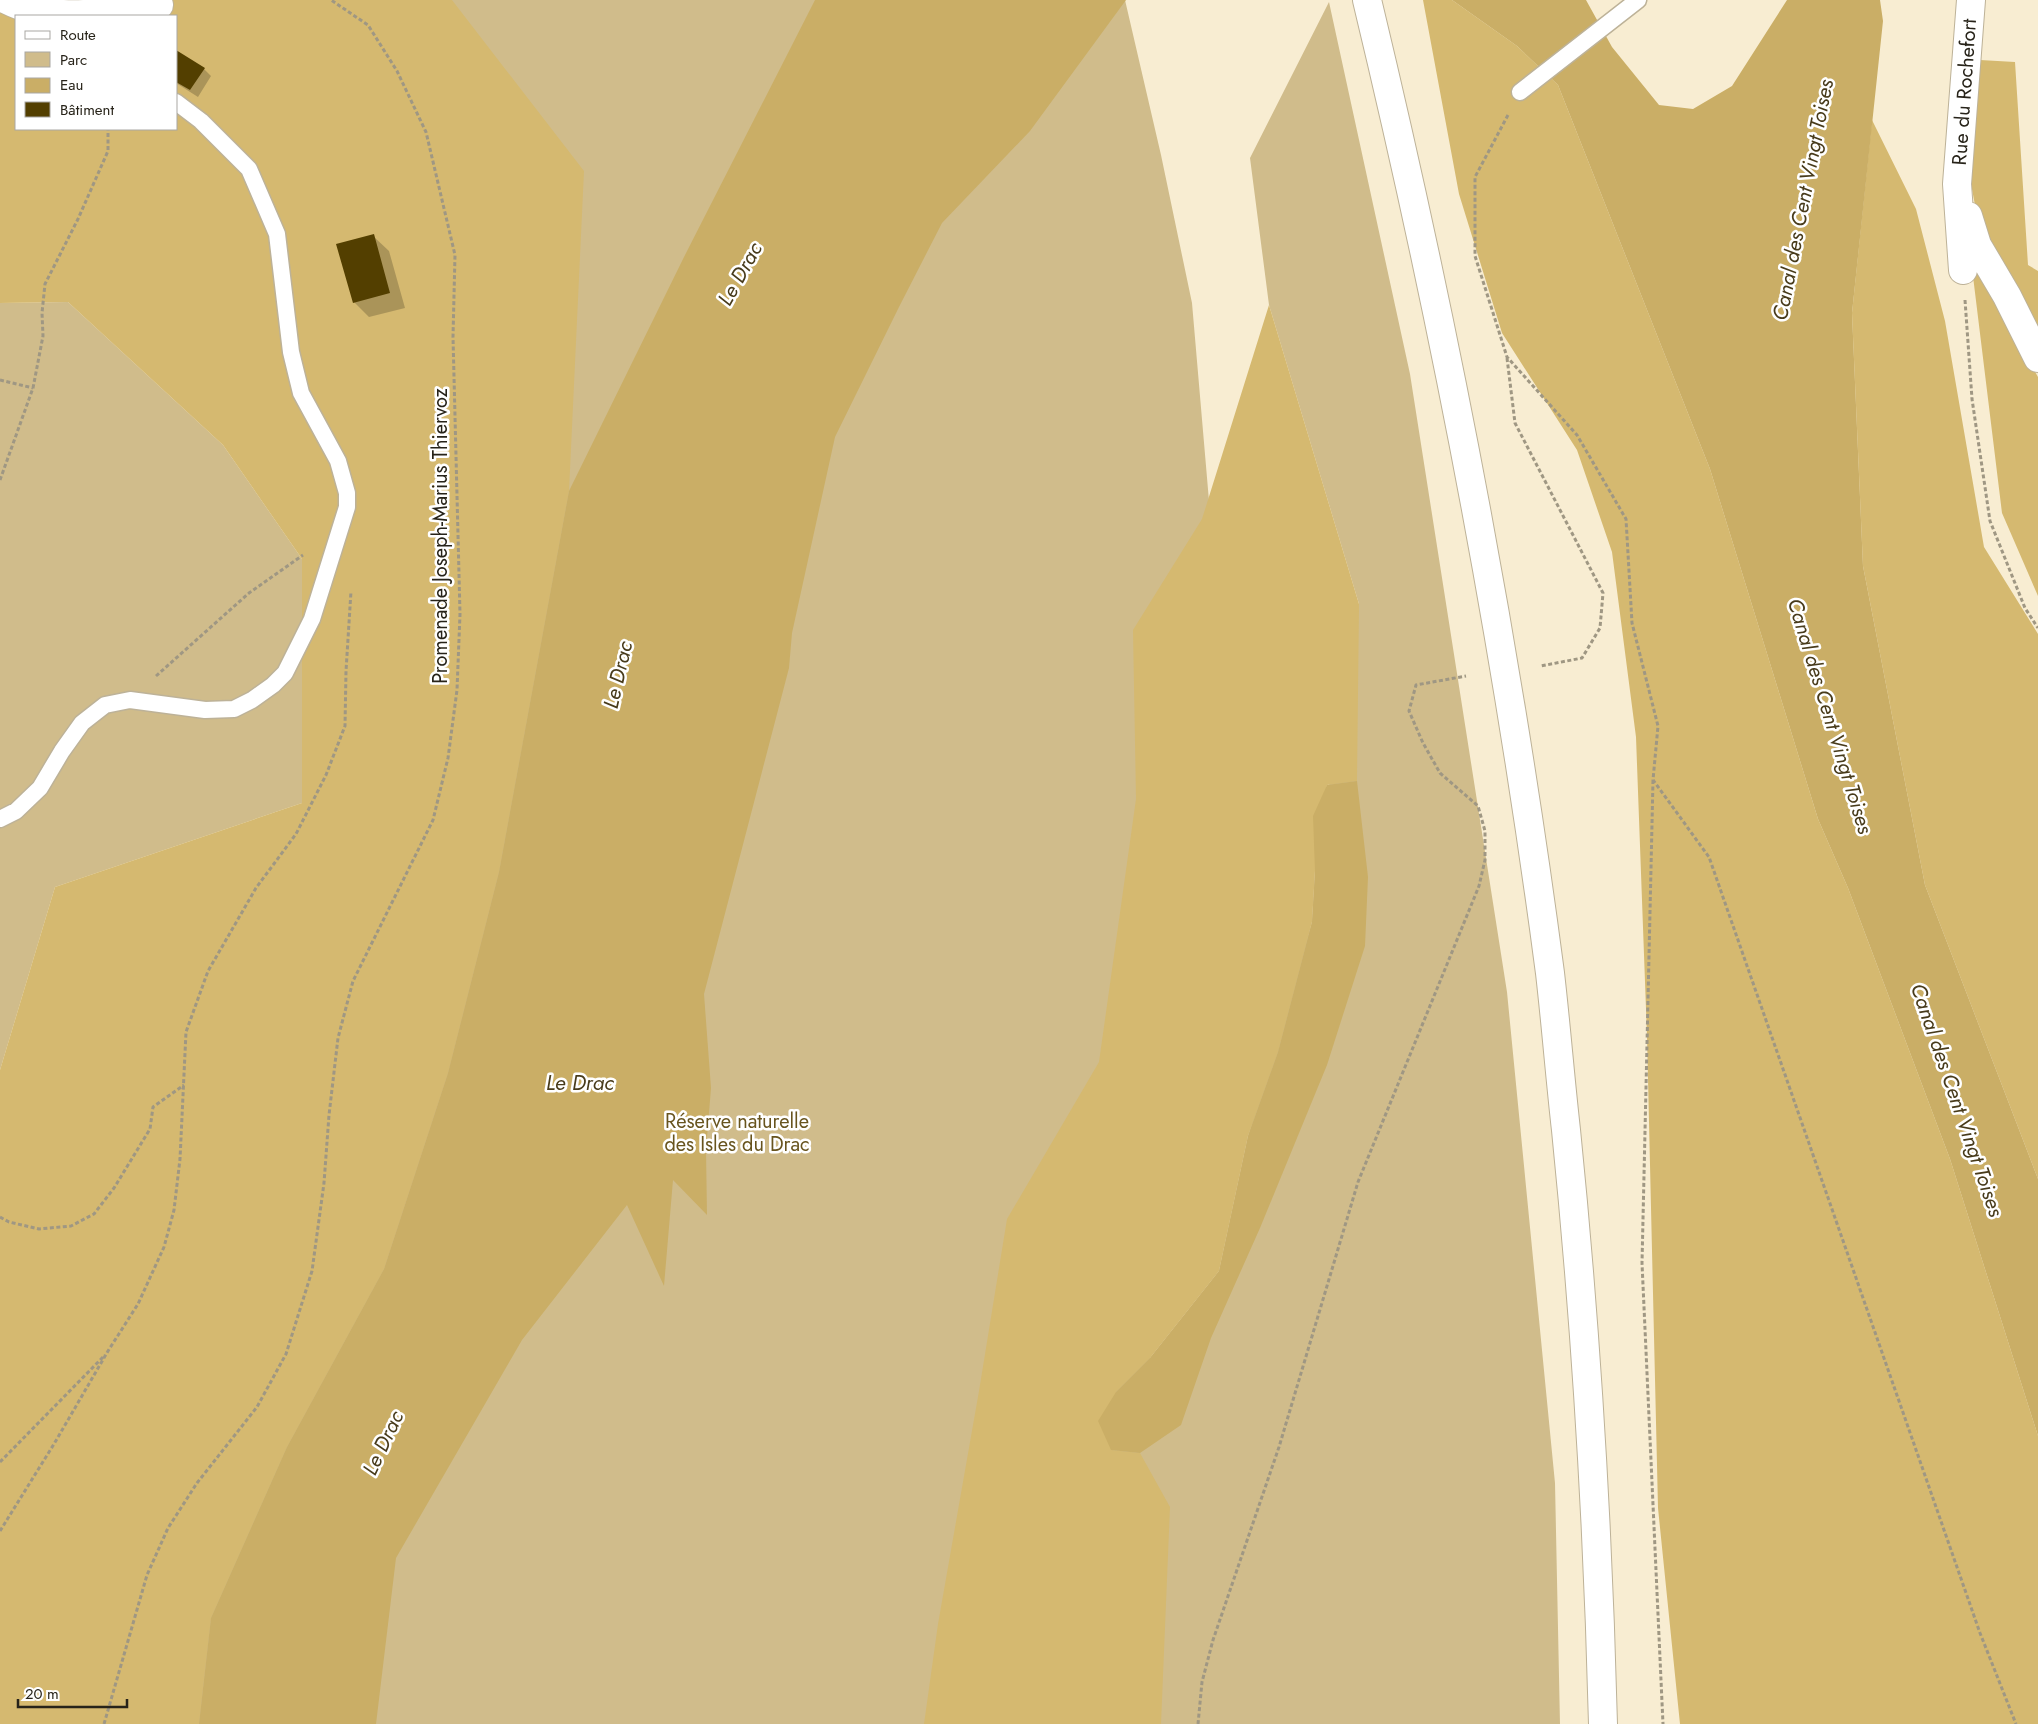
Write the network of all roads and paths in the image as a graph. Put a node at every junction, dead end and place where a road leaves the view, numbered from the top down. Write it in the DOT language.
graph roads {
  1 [pos="331,0"];
  2 [pos="1367,0"];
  3 [pos="1638,0"];
  4 [pos="1970,0"];
  5 [pos="159,5"];
  6 [pos="19,7"];
  7 [pos="1520,92"];
  8 [pos="178,104"];
  9 [pos="108,130"];
  10 [pos="1957,184"];
  11 [pos="1963,270"];
  12 [pos="1507,357"];
  13 [pos="2038,358"];
  14 [pos="0,380"];
  15 [pos="33,388"];
  16 [pos="0,480"];
  17 [pos="340,528"];
  18 [pos="352,582"];
  19 [pos="2038,628"];
  20 [pos="1541,666"];
  21 [pos="1466,676"];
  22 [pos="130,700"];
  23 [pos="1653,780"];
  24 [pos="0,819"];
  25 [pos="184,1085"];
  26 [pos="0,1217"];
  27 [pos="108,1351"];
  28 [pos="0,1462"];
  29 [pos="0,1531"];
  30 [pos="104,1724"];
  31 [pos="1198,1724"];
  32 [pos="1603,1724"];
  33 [pos="1663,1724"];
  34 [pos="2016,1724"];
  1 -- 30 [label="path, Promenade Joseph-Marius Thiervoz"];
  2 -- 32 [label="main road"];
  3 -- 7 [label="lane"];
  4 -- 10 [label="main road, Rue du Rochefort"];
  5 -- 6 [label="main road"];
  7 -- 12 [label="path"];
  8 -- 17 [label="lane"];
  9 -- 15 [label="path"];
  10 -- 11 [label="main road, Rue du Rochefort"];
  10 -- 13 [label="main road, Rue du Rochefort"];
  11 -- 19 [label="path"];
  12 -- 20 [label="path"];
  12 -- 23 [label="path"];
  14 -- 15 [label="path"];
  15 -- 16 [label="path"];
  17 -- 22 [label="path"];
  17 -- 22 [label="lane"];
  18 -- 25 [label="path"];
  21 -- 31 [label="path"];
  22 -- 24 [label="lane"];
  23 -- 33 [label="path"];
  23 -- 34 [label="path"];
  25 -- 26 [label="path"];
  25 -- 27 [label="path"];
  27 -- 28 [label="path"];
  27 -- 29 [label="path"];
}
